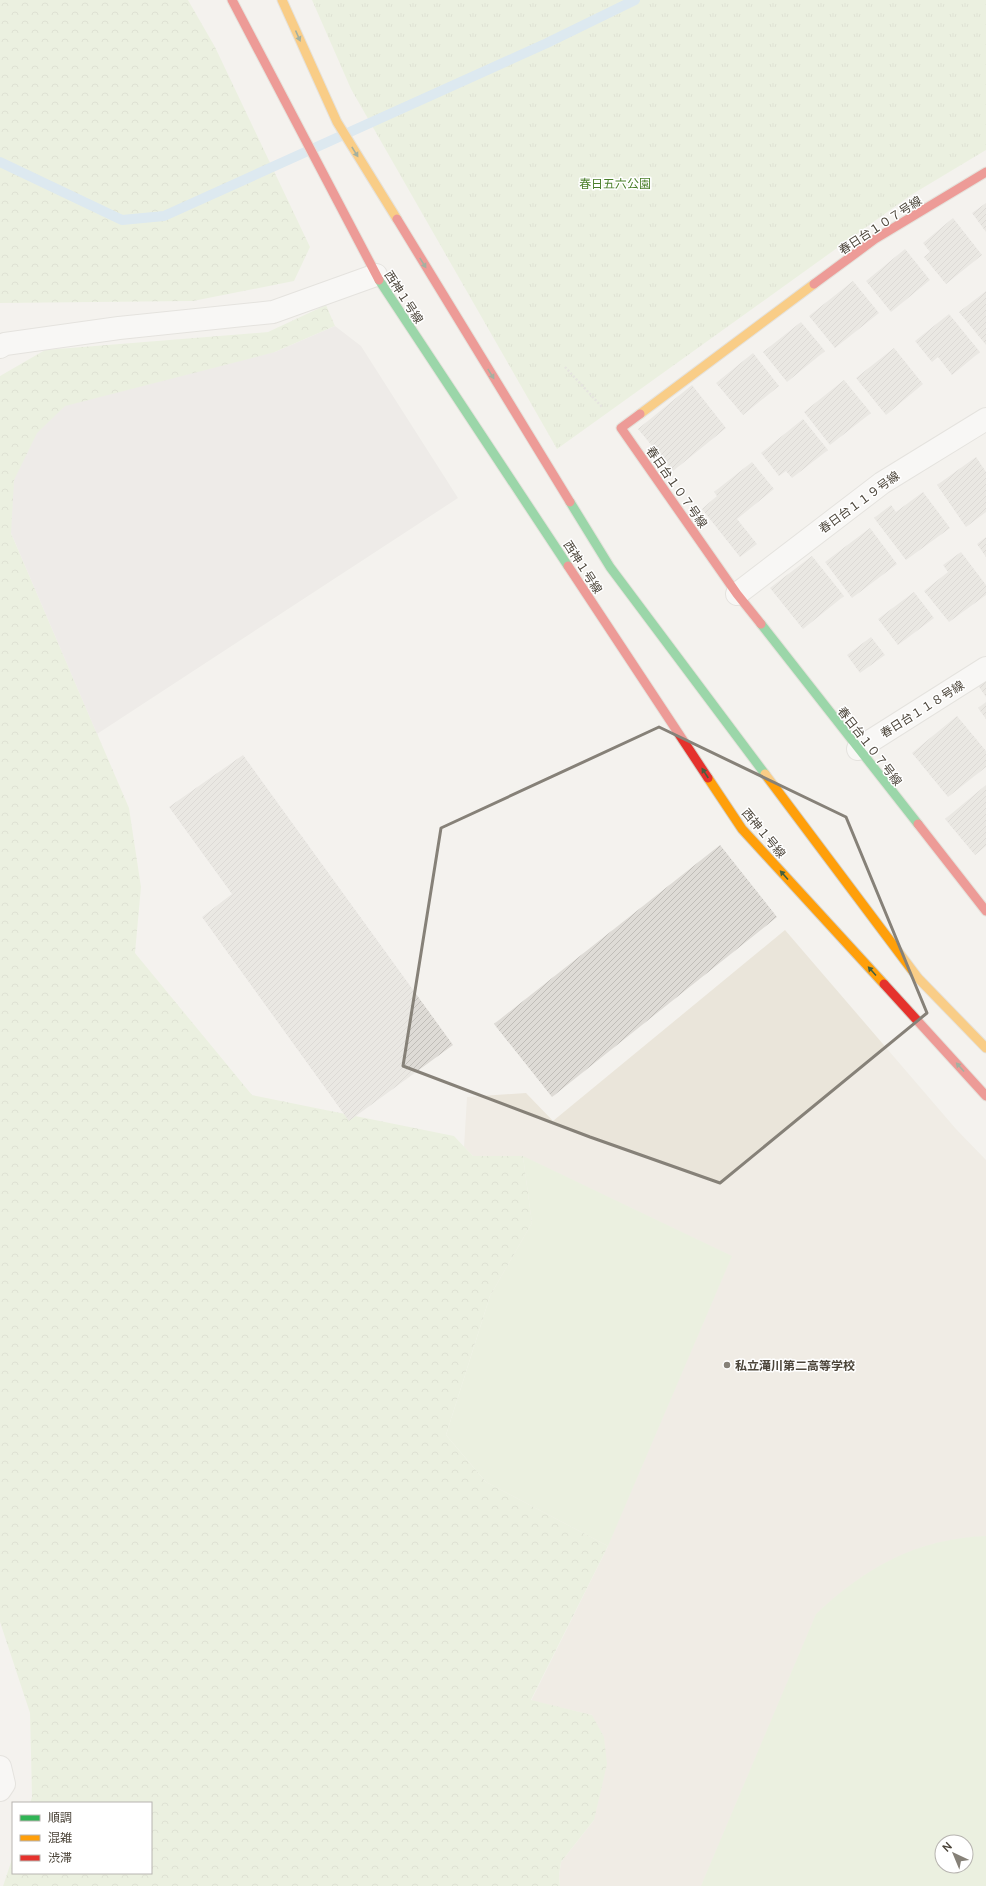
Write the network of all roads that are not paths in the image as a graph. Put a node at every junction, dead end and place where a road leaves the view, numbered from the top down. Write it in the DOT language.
graph roads {
  1 [pos="232,0"];
  2 [pos="282,0"];
  3 [pos="986,172"];
  4 [pos="376,275"];
  5 [pos="0,347"];
  6 [pos="986,419"];
  7 [pos="736,594"];
  8 [pos="986,668"];
  9 [pos="858,749"];
  10 [pos="986,910"];
  11 [pos="986,1048"];
  12 [pos="986,1096"];
  13 [pos="0,1767"];
  14 [pos="0,1790"];
  1 -- 4 [label="street, 西神１号線"];
  2 -- 11 [label="street, 西神１号線, one-way"];
  3 -- 7 [label="street, 春日台１０７号線"];
  4 -- 5 [label="street"];
  12 -- 4 [label="street, 西神１号線, one-way"];
  6 -- 7 [label="street, 春日台１１９号線"];
  7 -- 9 [label="street, 春日台１０７号線"];
  8 -- 9 [label="street, 春日台１１８号線"];
  9 -- 10 [label="street, 春日台１０７号線"];
  13 -- 14 [label="street"];
}
